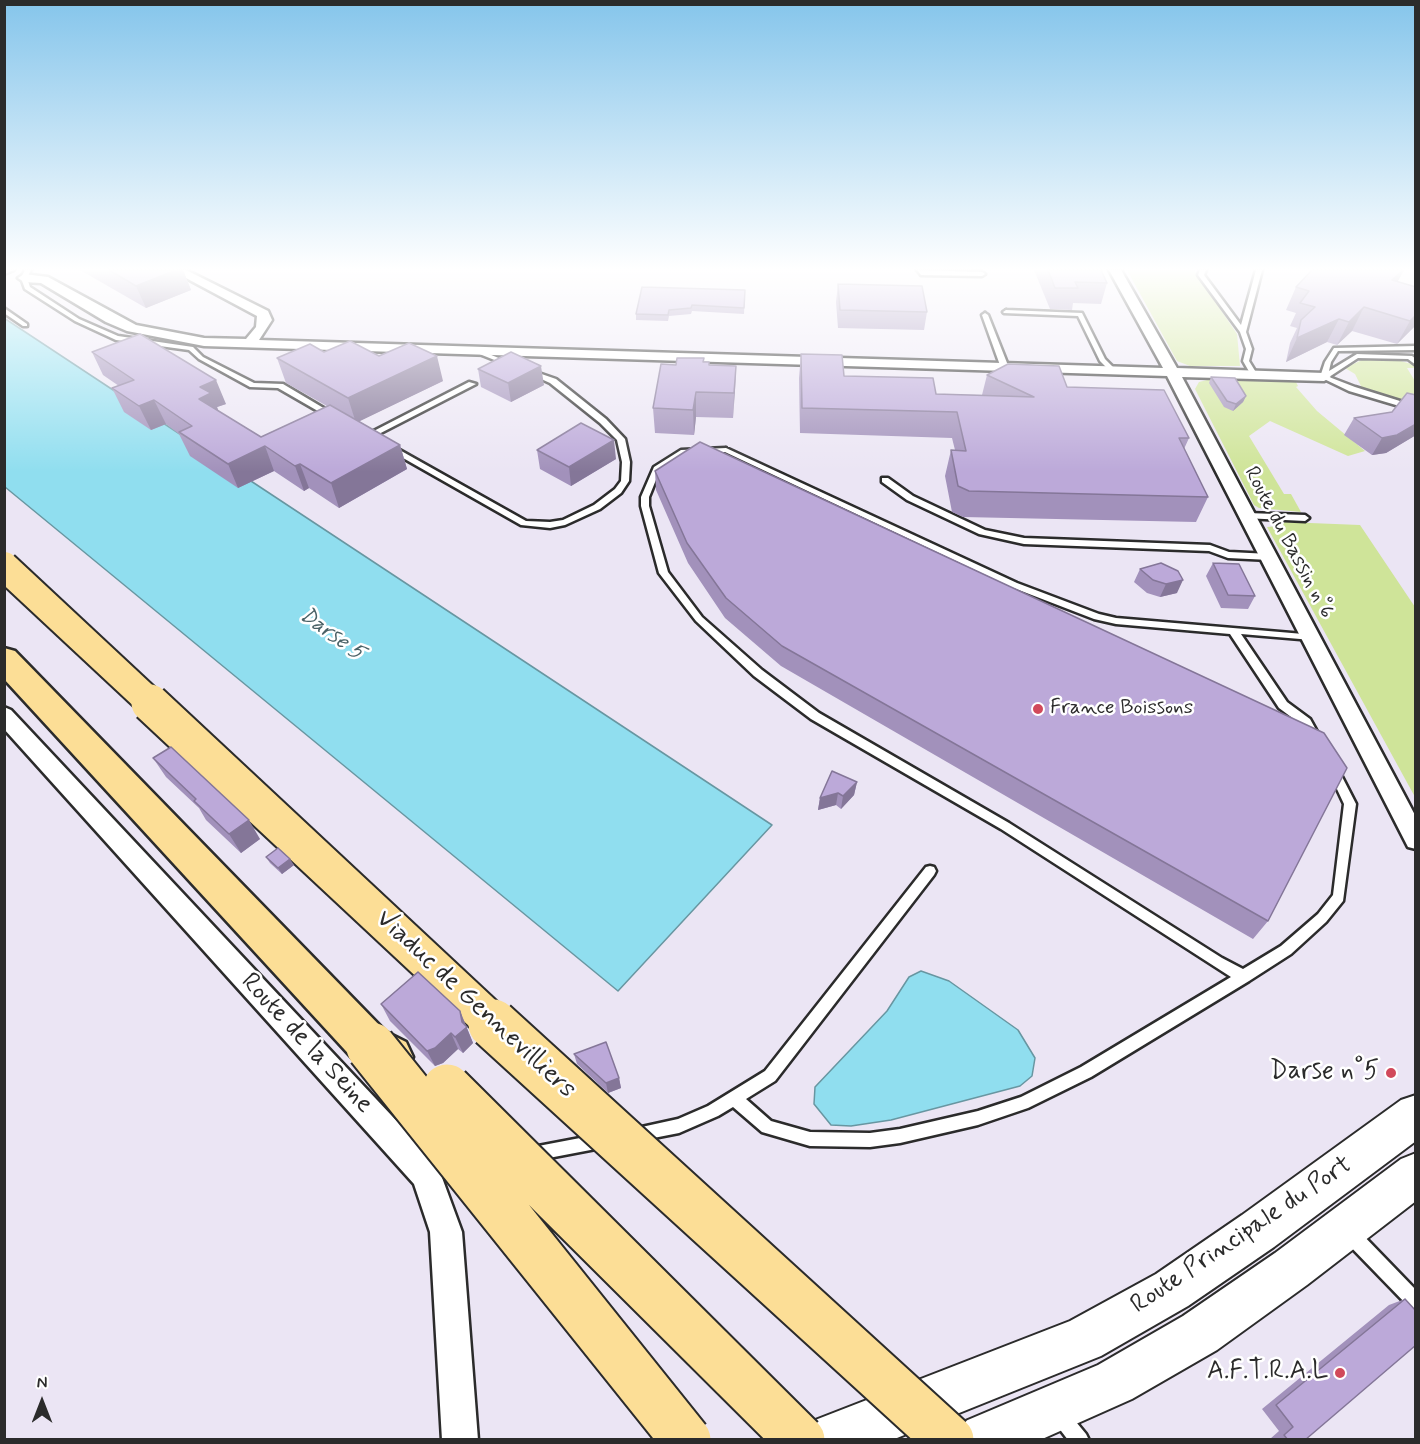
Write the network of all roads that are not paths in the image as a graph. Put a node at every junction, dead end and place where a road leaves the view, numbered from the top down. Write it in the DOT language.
graph roads {
  1 [pos="115,337"];
  2 [pos="180,337"];
  3 [pos="254,337"];
  4 [pos="993,337"];
  5 [pos="1091,337"];
  6 [pos="1153,337"];
  7 [pos="1245,337"];
  8 [pos="248,345"];
  9 [pos="1416,348"];
  10 [pos="479,352"];
  11 [pos="1416,363"];
  12 [pos="1005,368"];
  13 [pos="1114,372"];
  14 [pos="1172,372"];
  15 [pos="1253,374"];
  16 [pos="1324,377"];
  17 [pos="472,384"];
  18 [pos="1416,409"];
  19 [pos="339,419"];
  20 [pos="358,430"];
  21 [pos="368,436"];
  22 [pos="377,441"];
  23 [pos="386,447"];
  24 [pos="885,480"];
  25 [pos="1247,516"];
  26 [pos="1305,518"];
  27 [pos="1270,557"];
  28 [pos="4,566"];
  29 [pos="1234,632"];
  30 [pos="1312,637"];
  31 [pos="4,659"];
  32 [pos="4,715"];
  33 [pos="1416,840"];
  34 [pos="930,871"];
  35 [pos="1244,977"];
  36 [pos="371,1047"];
  37 [pos="734,1098"];
  38 [pos="1416,1114"];
  39 [pos="437,1173"];
  40 [pos="1416,1174"];
  41 [pos="1344,1228"];
  42 [pos="1416,1302"];
  43 [pos="1068,1425"];
  44 [pos="460,1440"];
  45 [pos="686,1440"];
  46 [pos="800,1440"];
  47 [pos="828,1440"];
  48 [pos="949,1440"];
  49 [pos="981,1440"];
  1 -- 19 [label="lane"];
  2 -- 8 [label="street"];
  3 -- 8 [label="street"];
  4 -- 12 [label="lane"];
  5 -- 13 [label="lane"];
  6 -- 14 [label="street, Route du Bassin n°6"];
  7 -- 15 [label="lane"];
  8 -- 10 [label="street"];
  9 -- 16 [label="lane"];
  10 -- 12 [label="street"];
  10 -- 23 [label="lane"];
  11 -- 16 [label="lane"];
  12 -- 13 [label="street"];
  13 -- 14 [label="street"];
  14 -- 15 [label="street"];
  14 -- 25 [label="street, Route du Bassin n°6"];
  15 -- 16 [label="street"];
  16 -- 18 [label="lane"];
  17 -- 21 [label="lane"];
  20 -- 21 [label="lane"];
  21 -- 22 [label="lane"];
  24 -- 27 [label="lane"];
  25 -- 26 [label="lane"];
  25 -- 27 [label="street, Route du Bassin n°6"];
  27 -- 30 [label="street, Route du Bassin n°6"];
  28 -- 48 [label="highway, Viaduc de Gennevilliers, bridge"];
  29 -- 30 [label="lane"];
  29 -- 35 [label="lane"];
  29 -- 35 [label="lane"];
  30 -- 33 [label="street, Route du Bassin n°6"];
  31 -- 36 [label="highway"];
  32 -- 39 [label="street, Route de la Seine"];
  34 -- 37 [label="lane"];
  35 -- 37 [label="lane"];
  36 -- 45 [label="highway, bridge"];
  36 -- 46 [label="highway, bridge"];
  37 -- 39 [label="lane"];
  38 -- 47 [label="main road, Route Principale du Port"];
  39 -- 44 [label="street, Route de la Seine"];
  40 -- 41 [label="main road"];
  41 -- 42 [label="lane"];
  41 -- 43 [label="main road"];
  43 -- 49 [label="main road"];
}
